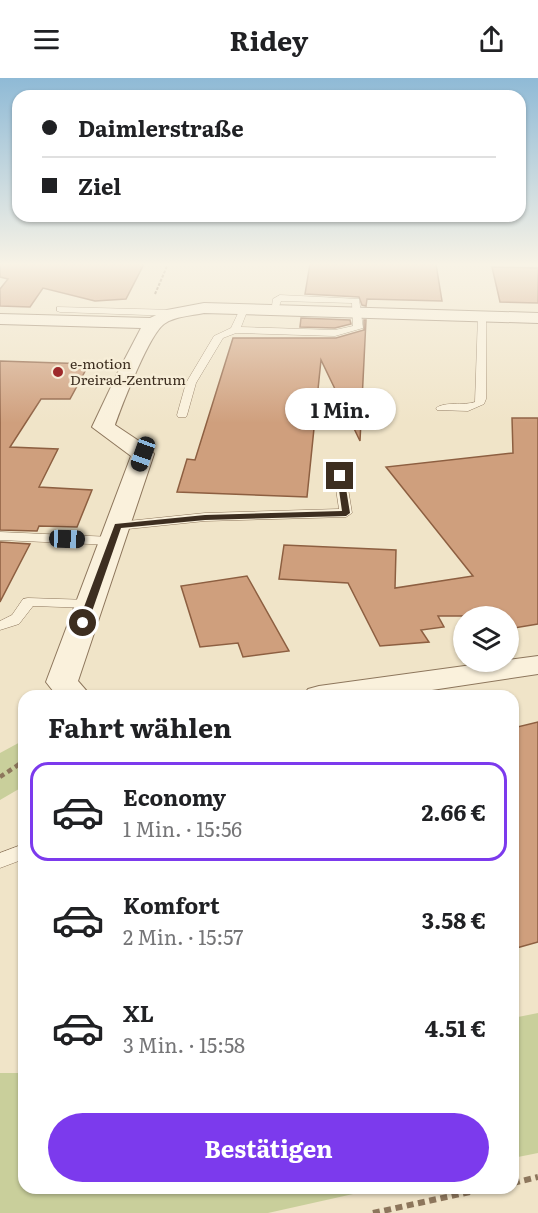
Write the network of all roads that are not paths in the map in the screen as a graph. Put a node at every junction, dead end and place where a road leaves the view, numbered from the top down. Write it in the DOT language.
graph roads {
  1 [pos="482,316"];
  2 [pos="167,317"];
  3 [pos="241,317"];
  4 [pos="357,317"];
  5 [pos="509,317"];
  6 [pos="538,318"];
  7 [pos="0,319"];
  8 [pos="153,323"];
  9 [pos="235,330"];
  10 [pos="441,408"];
  11 [pos="182,415"];
  12 [pos="340,476"];
  13 [pos="115,533"];
  14 [pos="0,536"];
  15 [pos="90,604"];
  16 [pos="0,626"];
  17 [pos="538,664"];
  18 [pos="69,690"];
  19 [pos="406,690"];
  20 [pos="18,854"];
  21 [pos="0,861"];
  1 -- 10 [label="lane"];
  2 -- 8 [label="street"];
  3 -- 9 [label="lane"];
  4 -- 9 [label="lane"];
  5 -- 6 [label="street"];
  7 -- 8 [label="street"];
  8 -- 13 [label="street"];
  9 -- 11 [label="lane"];
  12 -- 13 [label="lane"];
  13 -- 14 [label="lane"];
  13 -- 15 [label="street"];
  15 -- 16 [label="lane"];
  15 -- 18 [label="street"];
  17 -- 19 [label="street"];
  20 -- 21 [label="lane"];
}
